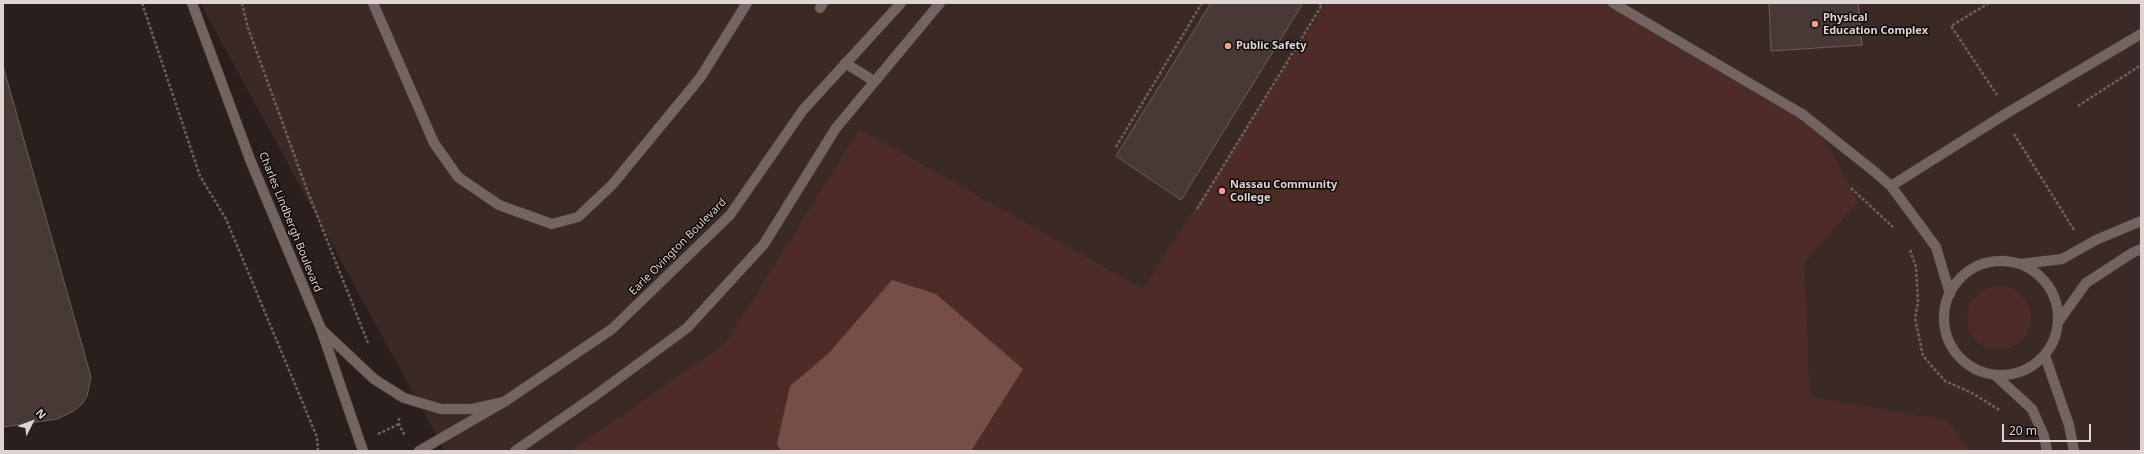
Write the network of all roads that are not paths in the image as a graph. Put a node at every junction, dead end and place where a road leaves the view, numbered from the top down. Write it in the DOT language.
graph roads {
  1 [pos="192,3"];
  2 [pos="373,3"];
  3 [pos="747,3"];
  4 [pos="901,3"];
  5 [pos="940,3"];
  6 [pos="1613,3"];
  7 [pos="2141,34"];
  8 [pos="845,63"];
  9 [pos="874,81"];
  10 [pos="1891,186"];
  11 [pos="2141,220"];
  12 [pos="2141,249"];
  13 [pos="2020,264"];
  14 [pos="1950,294"];
  15 [pos="2058,322"];
  16 [pos="321,330"];
  17 [pos="2045,356"];
  18 [pos="1995,375"];
  19 [pos="504,402"];
  20 [pos="363,451"];
  21 [pos="419,451"];
  22 [pos="515,451"];
  23 [pos="2047,451"];
  24 [pos="2074,451"];
  1 -- 16 [label="street, Charles Lindbergh Boulevard"];
  2 -- 3 [label="street"];
  4 -- 8 [label="street, Earle Ovington Boulevard"];
  5 -- 9 [label="street"];
  6 -- 10 [label="street"];
  7 -- 10 [label="street"];
  8 -- 9 [label="street"];
  8 -- 19 [label="street, Earle Ovington Boulevard"];
  9 -- 22 [label="street"];
  10 -- 14 [label="street"];
  11 -- 13 [label="street"];
  12 -- 15 [label="street"];
  13 -- 14 [label="street"];
  13 -- 15 [label="street"];
  14 -- 18 [label="street"];
  15 -- 17 [label="street"];
  16 -- 19 [label="street"];
  16 -- 20 [label="street, Charles Lindbergh Boulevard"];
  17 -- 18 [label="street"];
  17 -- 24 [label="street"];
  18 -- 23 [label="street"];
  19 -- 21 [label="street, Earle Ovington Boulevard"];
}
